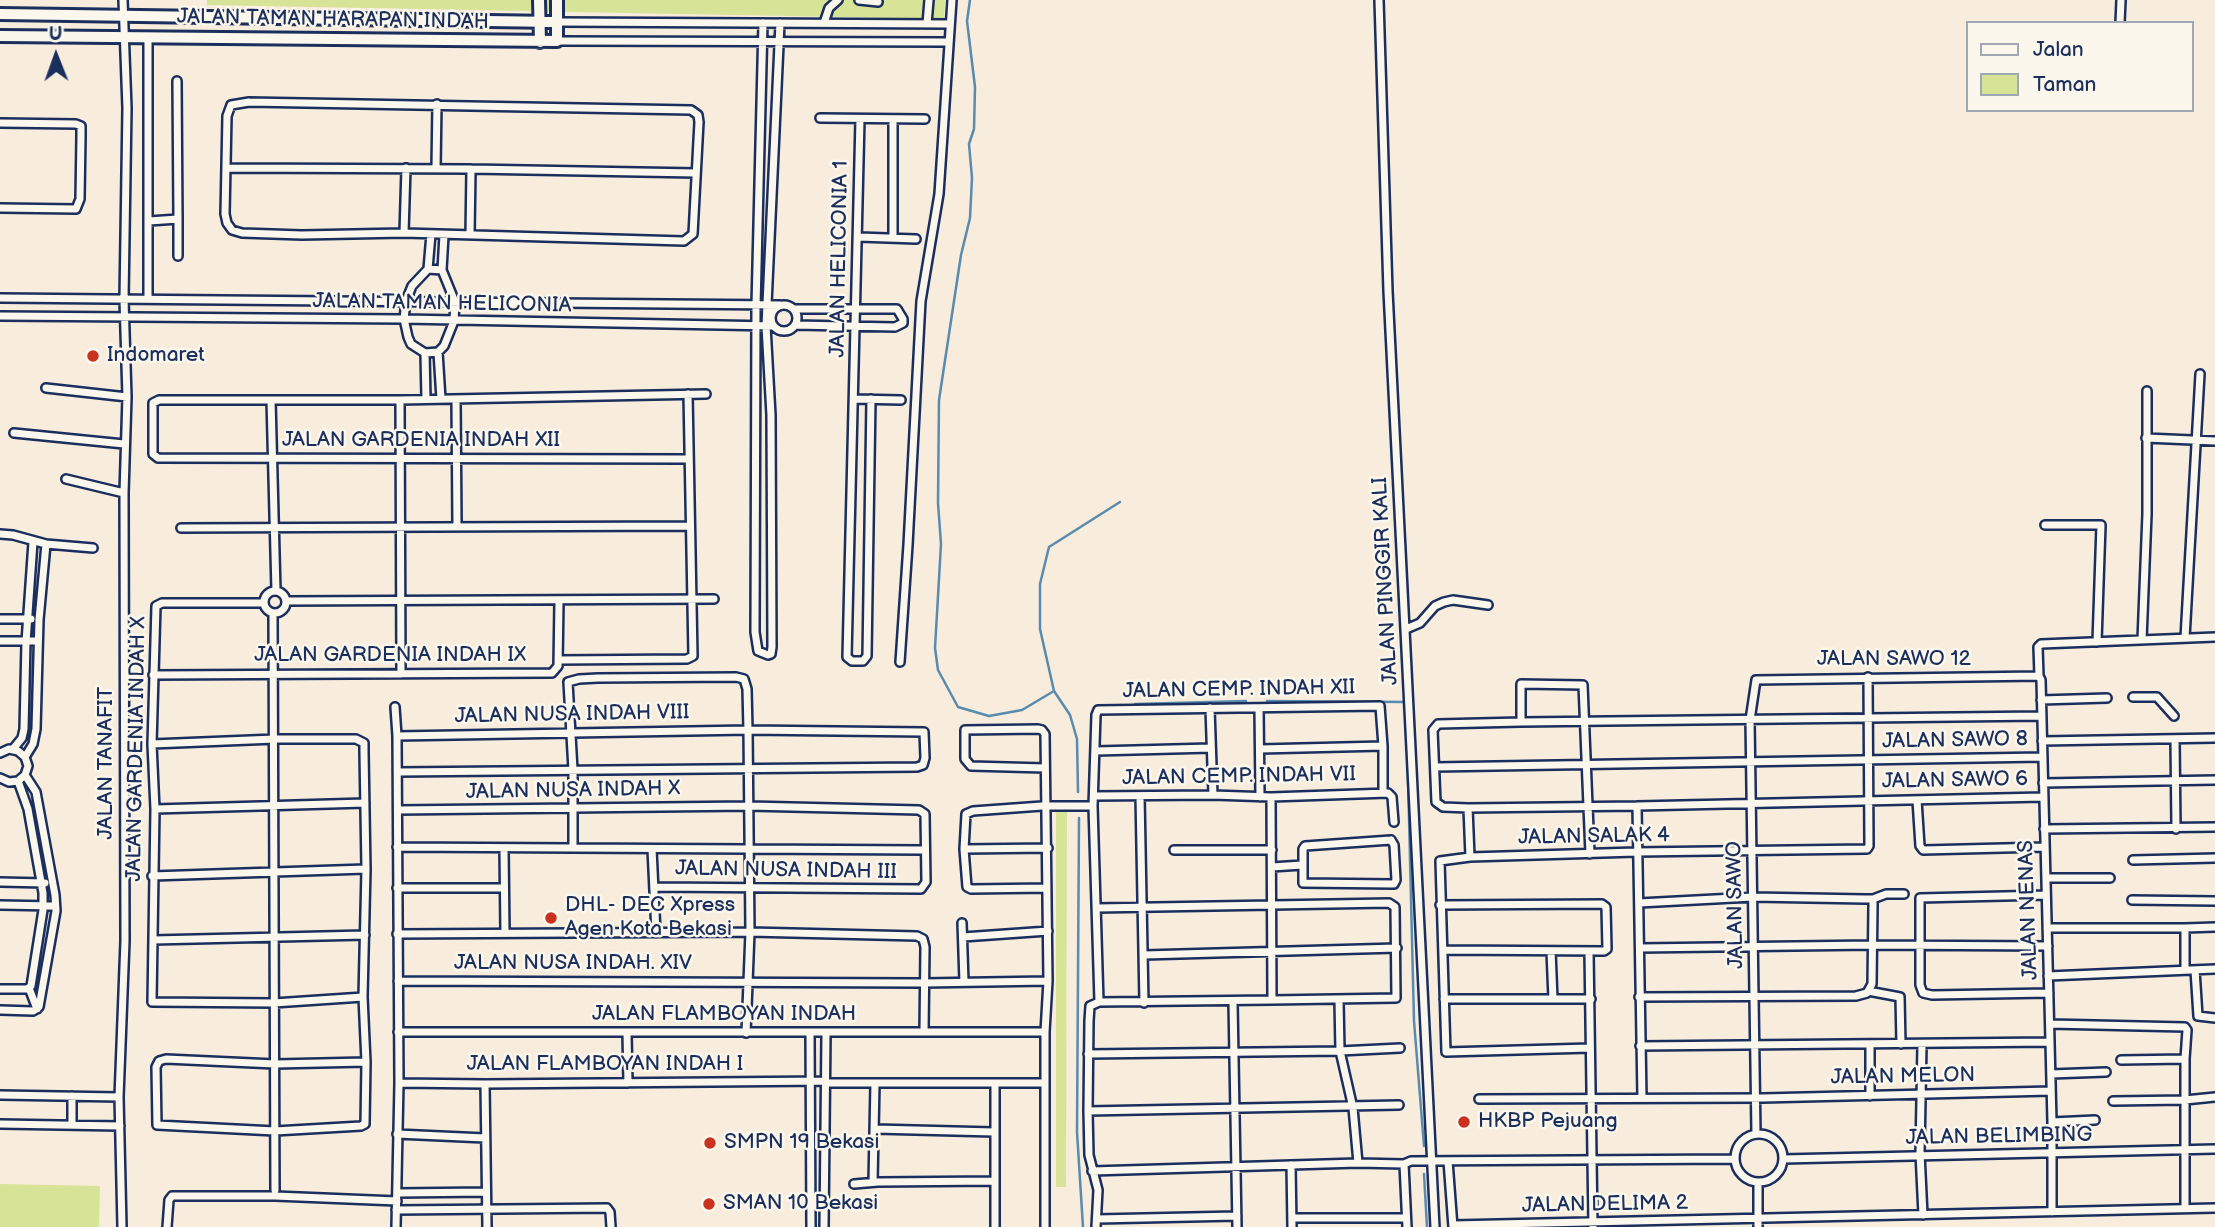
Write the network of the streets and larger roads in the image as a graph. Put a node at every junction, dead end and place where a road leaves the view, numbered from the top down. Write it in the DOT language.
graph roads {
  1 [pos="123,0"];
  2 [pos="540,0"];
  3 [pos="557,0"];
  4 [pos="835,0"];
  5 [pos="859,0"];
  6 [pos="929,0"];
  7 [pos="952,0"];
  8 [pos="1379,0"];
  9 [pos="2121,0"];
  10 [pos="877,2"];
  11 [pos="0,14"];
  12 [pos="124,17"];
  13 [pos="2120,21"];
  14 [pos="557,22"];
  15 [pos="540,23"];
  16 [pos="763,23"];
  17 [pos="780,23"];
  18 [pos="824,23"];
  19 [pos="927,24"];
  20 [pos="950,24"];
  21 [pos="0,37"];
  22 [pos="125,37"];
  23 [pos="148,37"];
  24 [pos="557,41"];
  25 [pos="762,41"];
  26 [pos="779,41"];
  27 [pos="540,42"];
  28 [pos="948,42"];
  29 [pos="177,81"];
  30 [pos="437,104"];
  31 [pos="820,118"];
  32 [pos="860,119"];
  33 [pos="925,119"];
  34 [pos="893,120"];
  35 [pos="0,122"];
  36 [pos="227,168"];
  37 [pos="406,168"];
  38 [pos="436,168"];
  39 [pos="471,169"];
  40 [pos="696,173"];
  41 [pos="0,208"];
  42 [pos="178,219"];
  43 [pos="149,221"];
  44 [pos="404,233"];
  45 [pos="431,234"];
  46 [pos="444,234"];
  47 [pos="470,235"];
  48 [pos="893,236"];
  49 [pos="859,237"];
  50 [pos="916,239"];
  51 [pos="178,256"];
  52 [pos="428,270"];
  53 [pos="442,270"];
  54 [pos="0,298"];
  55 [pos="124,299"];
  56 [pos="148,299"];
  57 [pos="406,301"];
  58 [pos="455,302"];
  59 [pos="780,305"];
  60 [pos="756,306"];
  61 [pos="767,306"];
  62 [pos="794,309"];
  63 [pos="826,309"];
  64 [pos="855,309"];
  65 [pos="0,316"];
  66 [pos="125,317"];
  67 [pos="404,319"];
  68 [pos="454,321"];
  69 [pos="795,325"];
  70 [pos="826,325"];
  71 [pos="770,326"];
  72 [pos="855,326"];
  73 [pos="756,327"];
  74 [pos="438,352"];
  75 [pos="425,353"];
  76 [pos="2200,374"];
  77 [pos="46,388"];
  78 [pos="2147,391"];
  79 [pos="688,394"];
  80 [pos="706,394"];
  81 [pos="127,397"];
  82 [pos="426,399"];
  83 [pos="441,399"];
  84 [pos="457,399"];
  85 [pos="854,399"];
  86 [pos="871,399"];
  87 [pos="271,400"];
  88 [pos="400,400"];
  89 [pos="901,400"];
  90 [pos="15,433"];
  91 [pos="2146,438"];
  92 [pos="2195,441"];
  93 [pos="2215,441"];
  94 [pos="124,444"];
  95 [pos="273,459"];
  96 [pos="457,459"];
  97 [pos="688,459"];
  98 [pos="400,460"];
  99 [pos="66,479"];
  100 [pos="124,493"];
  101 [pos="401,526"];
  102 [pos="457,526"];
  103 [pos="690,526"];
  104 [pos="2045,526"];
  105 [pos="274,527"];
  106 [pos="181,528"];
  107 [pos="0,534"];
  108 [pos="33,542"];
  109 [pos="46,544"];
  110 [pos="93,548"];
  111 [pos="276,591"];
  112 [pos="691,599"];
  113 [pos="714,599"];
  114 [pos="400,600"];
  115 [pos="286,601"];
  116 [pos="559,601"];
  117 [pos="264,603"];
  118 [pos="1489,605"];
  119 [pos="273,613"];
  120 [pos="0,619"];
  121 [pos="27,619"];
  122 [pos="39,620"];
  123 [pos="1406,629"];
  124 [pos="2215,637"];
  125 [pos="2185,638"];
  126 [pos="2142,640"];
  127 [pos="0,641"];
  128 [pos="38,641"];
  129 [pos="26,642"];
  130 [pos="2097,642"];
  131 [pos="558,660"];
  132 [pos="900,662"];
  133 [pos="274,674"];
  134 [pos="401,674"];
  135 [pos="153,675"];
  136 [pos="2039,676"];
  137 [pos="1868,677"];
  138 [pos="1759,678"];
  139 [pos="2133,697"];
  140 [pos="2107,698"];
  141 [pos="2041,700"];
  142 [pos="395,707"];
  143 [pos="1210,708"];
  144 [pos="1259,708"];
  145 [pos="2042,716"];
  146 [pos="2175,716"];
  147 [pos="1868,718"];
  148 [pos="1750,720"];
  149 [pos="1521,722"];
  150 [pos="1586,723"];
  151 [pos="748,730"];
  152 [pos="570,733"];
  153 [pos="397,736"];
  154 [pos="2215,738"];
  155 [pos="275,739"];
  156 [pos="2175,739"];
  157 [pos="2042,740"];
  158 [pos="152,744"];
  159 [pos="1383,747"];
  160 [pos="1211,748"];
  161 [pos="13,749"];
  162 [pos="1260,749"];
  163 [pos="1096,751"];
  164 [pos="0,753"];
  165 [pos="25,757"];
  166 [pos="2042,758"];
  167 [pos="1869,760"];
  168 [pos="1751,761"];
  169 [pos="1587,764"];
  170 [pos="1435,767"];
  171 [pos="1045,768"];
  172 [pos="748,769"];
  173 [pos="573,770"];
  174 [pos="398,772"];
  175 [pos="25,775"];
  176 [pos="0,778"];
  177 [pos="2215,780"];
  178 [pos="18,781"];
  179 [pos="2176,781"];
  180 [pos="2043,783"];
  181 [pos="1383,793"];
  182 [pos="1213,795"];
  183 [pos="1094,796"];
  184 [pos="1140,796"];
  185 [pos="1260,797"];
  186 [pos="1271,797"];
  187 [pos="2043,797"];
  188 [pos="1868,800"];
  189 [pos="1917,800"];
  190 [pos="365,803"];
  191 [pos="1752,803"];
  192 [pos="274,806"];
  193 [pos="749,806"];
  194 [pos="1048,806"];
  195 [pos="1093,806"];
  196 [pos="1588,806"];
  197 [pos="1637,806"];
  198 [pos="155,808"];
  199 [pos="573,808"];
  200 [pos="1468,808"];
  201 [pos="398,810"];
  202 [pos="1394,822"];
  203 [pos="2215,827"];
  204 [pos="2044,829"];
  205 [pos="2176,829"];
  206 [pos="397,847"];
  207 [pos="504,848"];
  208 [pos="573,848"];
  209 [pos="1048,848"];
  210 [pos="2044,848"];
  211 [pos="652,849"];
  212 [pos="964,849"];
  213 [pos="749,850"];
  214 [pos="925,850"];
  215 [pos="1174,850"];
  216 [pos="1272,850"];
  217 [pos="1752,851"];
  218 [pos="1639,852"];
  219 [pos="1590,854"];
  220 [pos="1470,857"];
  221 [pos="2215,859"];
  222 [pos="2133,860"];
  223 [pos="1302,866"];
  224 [pos="1272,867"];
  225 [pos="366,869"];
  226 [pos="274,872"];
  227 [pos="152,876"];
  228 [pos="2046,878"];
  229 [pos="2110,878"];
  230 [pos="0,882"];
  231 [pos="41,883"];
  232 [pos="52,884"];
  233 [pos="654,887"];
  234 [pos="749,887"];
  235 [pos="397,888"];
  236 [pos="504,888"];
  237 [pos="1047,888"];
  238 [pos="1905,894"];
  239 [pos="2046,895"];
  240 [pos="1753,897"];
  241 [pos="1873,899"];
  242 [pos="2132,900"];
  243 [pos="2215,901"];
  244 [pos="1639,903"];
  245 [pos="1273,904"];
  246 [pos="0,905"];
  247 [pos="43,905"];
  248 [pos="1440,905"];
  249 [pos="55,906"];
  250 [pos="1142,906"];
  251 [pos="1097,908"];
  252 [pos="962,923"];
  253 [pos="2215,927"];
  254 [pos="2047,928"];
  255 [pos="2185,928"];
  256 [pos="1048,931"];
  257 [pos="750,932"];
  258 [pos="505,933"];
  259 [pos="656,933"];
  260 [pos="397,934"];
  261 [pos="365,935"];
  262 [pos="963,937"];
  263 [pos="275,938"];
  264 [pos="153,940"];
  265 [pos="1872,945"];
  266 [pos="1920,946"];
  267 [pos="2048,946"];
  268 [pos="1754,947"];
  269 [pos="1397,948"];
  270 [pos="1640,948"];
  271 [pos="1443,950"];
  272 [pos="1551,951"];
  273 [pos="1273,952"];
  274 [pos="1589,952"];
  275 [pos="1143,955"];
  276 [pos="2215,969"];
  277 [pos="2185,970"];
  278 [pos="2195,970"];
  279 [pos="2048,976"];
  280 [pos="398,981"];
  281 [pos="1048,981"];
  282 [pos="748,982"];
  283 [pos="964,982"];
  284 [pos="924,983"];
  285 [pos="29,988"];
  286 [pos="0,989"];
  287 [pos="1868,991"];
  288 [pos="2049,992"];
  289 [pos="363,997"];
  290 [pos="1639,997"];
  291 [pos="1754,997"];
  292 [pos="1444,999"];
  293 [pos="1553,999"];
  294 [pos="1591,999"];
  295 [pos="1272,1000"];
  296 [pos="1339,1001"];
  297 [pos="1099,1002"];
  298 [pos="1233,1002"];
  299 [pos="274,1003"];
  300 [pos="1144,1003"];
  301 [pos="37,1009"];
  302 [pos="0,1010"];
  303 [pos="2215,1018"];
  304 [pos="2050,1024"];
  305 [pos="401,1032"];
  306 [pos="925,1032"];
  307 [pos="1045,1032"];
  308 [pos="627,1033"];
  309 [pos="746,1033"];
  310 [pos="810,1033"];
  311 [pos="826,1033"];
  312 [pos="2050,1042"];
  313 [pos="1870,1044"];
  314 [pos="1901,1044"];
  315 [pos="1922,1044"];
  316 [pos="1755,1045"];
  317 [pos="1640,1046"];
  318 [pos="1399,1048"];
  319 [pos="1590,1048"];
  320 [pos="1340,1051"];
  321 [pos="1233,1052"];
  322 [pos="1088,1054"];
  323 [pos="2185,1059"];
  324 [pos="2121,1060"];
  325 [pos="366,1062"];
  326 [pos="275,1064"];
  327 [pos="2106,1072"];
  328 [pos="2051,1074"];
  329 [pos="811,1081"];
  330 [pos="826,1082"];
  331 [pos="398,1083"];
  332 [pos="628,1083"];
  333 [pos="875,1083"];
  334 [pos="995,1083"];
  335 [pos="1045,1083"];
  336 [pos="485,1084"];
  337 [pos="2051,1091"];
  338 [pos="0,1095"];
  339 [pos="1920,1095"];
  340 [pos="72,1096"];
  341 [pos="1870,1096"];
  342 [pos="119,1097"];
  343 [pos="2215,1097"];
  344 [pos="1642,1098"];
  345 [pos="1756,1098"];
  346 [pos="1479,1099"];
  347 [pos="1591,1099"];
  348 [pos="2185,1100"];
  349 [pos="2113,1101"];
  350 [pos="1399,1105"];
  351 [pos="1353,1108"];
  352 [pos="1234,1109"];
  353 [pos="1088,1111"];
  354 [pos="2095,1121"];
  355 [pos="2052,1122"];
  356 [pos="0,1124"];
  357 [pos="72,1125"];
  358 [pos="120,1126"];
  359 [pos="875,1129"];
  360 [pos="275,1131"];
  361 [pos="995,1132"];
  362 [pos="397,1134"];
  363 [pos="1756,1134"];
  364 [pos="485,1138"];
  365 [pos="2215,1149"];
  366 [pos="2185,1151"];
  367 [pos="2053,1154"];
  368 [pos="1921,1156"];
  369 [pos="1734,1159"];
  370 [pos="1783,1159"];
  371 [pos="1592,1160"];
  372 [pos="1429,1161"];
  373 [pos="1448,1161"];
  374 [pos="1358,1163"];
  375 [pos="1404,1164"];
  376 [pos="1291,1165"];
  377 [pos="1236,1167"];
  378 [pos="1092,1171"];
  379 [pos="995,1181"];
  380 [pos="873,1182"];
  381 [pos="1758,1183"];
  382 [pos="854,1184"];
  383 [pos="275,1190"];
  384 [pos="486,1192"];
  385 [pos="397,1201"];
  386 [pos="2185,1208"];
  387 [pos="2215,1208"];
  388 [pos="487,1209"];
  389 [pos="2052,1212"];
  390 [pos="1923,1215"];
  391 [pos="1237,1216"];
  392 [pos="1871,1216"];
  393 [pos="1096,1223"];
  394 [pos="1292,1223"];
  395 [pos="1406,1223"];
  396 [pos="1758,1223"];
  397 [pos="1645,1224"];
  398 [pos="1593,1225"];
  399 [pos="1453,1226"];
  400 [pos="122,1227"];
  401 [pos="167,1227"];
  402 [pos="396,1227"];
  403 [pos="487,1227"];
  404 [pos="611,1227"];
  405 [pos="811,1227"];
  406 [pos="824,1227"];
  407 [pos="995,1227"];
  408 [pos="1045,1227"];
  409 [pos="1237,1227"];
  410 [pos="1435,1227"];
  411 [pos="1872,1227"];
  1 -- 12 [label="street, JALAN TANAFIT"];
  2 -- 15 [label="street"];
  3 -- 14 [label="street"];
  4 -- 18 [label="street"];
  5 -- 10 [label="street"];
  6 -- 19 [label="street"];
  7 -- 20 [label="street"];
  8 -- 123 [label="street, JALAN PINGGIR KALI"];
  9 -- 13 [label="street"];
  11 -- 12 [label="street, JALAN TAMAN HARAPAN INDAH"];
  12 -- 15 [label="street, JALAN TAMAN HARAPAN INDAH"];
  12 -- 22 [label="street, JALAN TANAFIT"];
  14 -- 15 [label="street, JALAN TAMAN HARAPAN INDAH"];
  14 -- 16 [label="street"];
  14 -- 24 [label="street"];
  15 -- 27 [label="street"];
  16 -- 17 [label="street"];
  16 -- 25 [label="street"];
  17 -- 18 [label="street"];
  17 -- 26 [label="street"];
  18 -- 19 [label="street"];
  19 -- 20 [label="street"];
  20 -- 28 [label="street"];
  21 -- 22 [label="street, JALAN TAMAN HARAPAN INDAH"];
  22 -- 23 [label="street, JALAN TAMAN HARAPAN INDAH"];
  22 -- 55 [label="street, JALAN TANAFIT"];
  23 -- 27 [label="street, JALAN TAMAN HARAPAN INDAH"];
  23 -- 43 [label="street"];
  24 -- 25 [label="street"];
  24 -- 27 [label="street, JALAN TAMAN HARAPAN INDAH"];
  25 -- 26 [label="street"];
  25 -- 60 [label="street"];
  26 -- 28 [label="street"];
  26 -- 61 [label="street"];
  28 -- 132 [label="street"];
  29 -- 42 [label="street"];
  30 -- 36 [label="street"];
  30 -- 38 [label="street"];
  30 -- 40 [label="street"];
  31 -- 32 [label="street"];
  32 -- 34 [label="street"];
  32 -- 49 [label="street, JALAN HELICONIA 1"];
  33 -- 34 [label="street"];
  34 -- 48 [label="street"];
  35 -- 41 [label="street"];
  36 -- 37 [label="street"];
  36 -- 44 [label="street"];
  37 -- 38 [label="street"];
  37 -- 44 [label="street"];
  38 -- 39 [label="street"];
  39 -- 40 [label="street"];
  39 -- 47 [label="street"];
  40 -- 47 [label="street"];
  42 -- 43 [label="street"];
  42 -- 51 [label="street"];
  43 -- 56 [label="street"];
  44 -- 45 [label="street"];
  45 -- 46 [label="street"];
  45 -- 52 [label="street"];
  46 -- 47 [label="street"];
  46 -- 53 [label="street"];
  48 -- 49 [label="street"];
  48 -- 50 [label="street"];
  49 -- 64 [label="street, JALAN HELICONIA 1"];
  52 -- 53 [label="street"];
  52 -- 57 [label="street"];
  53 -- 58 [label="street"];
  54 -- 55 [label="street, JALAN TAMAN HELICONIA"];
  55 -- 56 [label="street, JALAN TAMAN HELICONIA"];
  55 -- 66 [label="street, JALAN TANAFIT"];
  56 -- 57 [label="street, JALAN TAMAN HELICONIA"];
  57 -- 58 [label="street, JALAN TAMAN HELICONIA"];
  57 -- 67 [label="street"];
  58 -- 60 [label="street, JALAN TAMAN HELICONIA"];
  58 -- 68 [label="street"];
  59 -- 61 [label="street, JALAN TAMAN HELICONIA"];
  59 -- 62 [label="street"];
  59 -- 71 [label="street"];
  60 -- 61 [label="street, JALAN TAMAN HELICONIA"];
  60 -- 73 [label="street"];
  61 -- 71 [label="street"];
  62 -- 63 [label="street"];
  62 -- 69 [label="street"];
  63 -- 64 [label="street"];
  63 -- 70 [label="street"];
  64 -- 72 [label="street, JALAN HELICONIA 1"];
  64 -- 72 [label="street"];
  65 -- 66 [label="street, JALAN TAMAN HELICONIA"];
  66 -- 67 [label="street, JALAN TAMAN HELICONIA"];
  66 -- 81 [label="street, JALAN TANAFIT"];
  67 -- 68 [label="street, JALAN TAMAN HELICONIA"];
  67 -- 75 [label="street"];
  68 -- 73 [label="street, JALAN TAMAN HELICONIA"];
  68 -- 74 [label="street"];
  69 -- 70 [label="street"];
  69 -- 71 [label="street"];
  70 -- 72 [label="street"];
  71 -- 73 [label="street, JALAN TAMAN HELICONIA"];
  71 -- 73 [label="street"];
  72 -- 85 [label="street, JALAN HELICONIA 1"];
  74 -- 75 [label="street"];
  74 -- 83 [label="street"];
  75 -- 82 [label="street"];
  76 -- 92 [label="street"];
  77 -- 81 [label="street"];
  78 -- 91 [label="street"];
  79 -- 80 [label="street"];
  79 -- 84 [label="street"];
  79 -- 97 [label="street"];
  81 -- 94 [label="street, JALAN TANAFIT"];
  82 -- 83 [label="street"];
  82 -- 88 [label="street"];
  83 -- 84 [label="street"];
  84 -- 96 [label="street"];
  85 -- 86 [label="street"];
  85 -- 86 [label="street, JALAN HELICONIA 1"];
  86 -- 89 [label="street"];
  87 -- 88 [label="street"];
  87 -- 95 [label="street"];
  87 -- 95 [label="street, JALAN GARDENIA INDAH XII"];
  88 -- 98 [label="street"];
  90 -- 94 [label="street"];
  91 -- 92 [label="street"];
  91 -- 126 [label="street"];
  92 -- 93 [label="street"];
  92 -- 125 [label="street"];
  94 -- 100 [label="street, JALAN TANAFIT"];
  95 -- 98 [label="street, JALAN GARDENIA INDAH XII"];
  95 -- 105 [label="street"];
  96 -- 97 [label="street, JALAN GARDENIA INDAH XII"];
  96 -- 98 [label="street, JALAN GARDENIA INDAH XII"];
  96 -- 102 [label="street"];
  97 -- 103 [label="street"];
  98 -- 101 [label="street"];
  99 -- 100 [label="street"];
  100 -- 342 [label="street, JALAN TANAFIT"];
  101 -- 102 [label="street"];
  101 -- 105 [label="street"];
  101 -- 114 [label="street"];
  102 -- 103 [label="street"];
  103 -- 112 [label="street"];
  104 -- 130 [label="street"];
  105 -- 106 [label="street"];
  105 -- 111 [label="street"];
  107 -- 108 [label="street"];
  108 -- 109 [label="street"];
  108 -- 121 [label="street"];
  109 -- 110 [label="street"];
  109 -- 122 [label="street"];
  111 -- 115 [label="street"];
  111 -- 117 [label="street"];
  112 -- 113 [label="street"];
  112 -- 116 [label="street"];
  112 -- 131 [label="street"];
  114 -- 115 [label="street"];
  114 -- 116 [label="street"];
  114 -- 134 [label="street"];
  115 -- 119 [label="street"];
  116 -- 131 [label="street"];
  117 -- 119 [label="street"];
  117 -- 135 [label="street, JALAN GARDENIA INDAH X"];
  118 -- 123 [label="street"];
  119 -- 133 [label="street"];
  120 -- 121 [label="street"];
  121 -- 122 [label="street"];
  121 -- 129 [label="street"];
  122 -- 128 [label="street"];
  123 -- 372 [label="street, JALAN PINGGIR KALI"];
  124 -- 125 [label="street"];
  125 -- 126 [label="street"];
  126 -- 130 [label="street"];
  127 -- 129 [label="street"];
  128 -- 129 [label="street"];
  128 -- 165 [label="street"];
  129 -- 161 [label="street"];
  130 -- 136 [label="street, JALAN NENAS"];
  131 -- 134 [label="street, JALAN GARDENIA INDAH IX"];
  133 -- 134 [label="street, JALAN GARDENIA INDAH IX"];
  133 -- 135 [label="street, JALAN GARDENIA INDAH IX"];
  133 -- 155 [label="street"];
  135 -- 158 [label="street, JALAN GARDENIA INDAH X"];
  136 -- 137 [label="street, JALAN SAWO 12"];
  136 -- 141 [label="street, JALAN NENAS"];
  137 -- 138 [label="street, JALAN SAWO 12"];
  137 -- 147 [label="street"];
  138 -- 148 [label="street, JALAN SAWO"];
  139 -- 146 [label="street"];
  140 -- 141 [label="street"];
  141 -- 145 [label="street, JALAN NENAS"];
  142 -- 153 [label="street"];
  143 -- 144 [label="street, JALAN CEMP. INDAH XII"];
  143 -- 160 [label="street"];
  143 -- 163 [label="street, JALAN CEMP. INDAH XII"];
  144 -- 159 [label="street, JALAN CEMP. INDAH XII"];
  144 -- 162 [label="street"];
  145 -- 147 [label="street"];
  145 -- 157 [label="street, JALAN NENAS"];
  147 -- 148 [label="street"];
  147 -- 167 [label="street"];
  148 -- 150 [label="street"];
  148 -- 168 [label="street, JALAN SAWO"];
  149 -- 150 [label="street"];
  149 -- 150 [label="street"];
  149 -- 170 [label="street"];
  150 -- 169 [label="street"];
  151 -- 152 [label="street, JALAN NUSA INDAH VIII"];
  151 -- 152 [label="street"];
  151 -- 172 [label="street"];
  151 -- 172 [label="street, JALAN NUSA INDAH VIII"];
  152 -- 153 [label="street, JALAN NUSA INDAH VIII"];
  152 -- 173 [label="street"];
  153 -- 174 [label="street"];
  154 -- 156 [label="street"];
  155 -- 158 [label="street"];
  155 -- 190 [label="street"];
  155 -- 192 [label="street"];
  156 -- 157 [label="street"];
  156 -- 179 [label="street"];
  157 -- 166 [label="street, JALAN NENAS"];
  158 -- 198 [label="street, JALAN GARDENIA INDAH X"];
  159 -- 162 [label="street"];
  159 -- 181 [label="street, JALAN CEMP. INDAH XII"];
  160 -- 163 [label="street"];
  160 -- 182 [label="street"];
  161 -- 164 [label="street"];
  161 -- 165 [label="street"];
  162 -- 185 [label="street"];
  163 -- 183 [label="street, JALAN CEMP. INDAH XII"];
  165 -- 175 [label="street"];
  166 -- 167 [label="street, JALAN SAWO 8"];
  166 -- 180 [label="street, JALAN NENAS"];
  167 -- 168 [label="street, JALAN SAWO 8"];
  167 -- 188 [label="street"];
  168 -- 169 [label="street, JALAN SAWO 8"];
  168 -- 191 [label="street, JALAN SAWO"];
  169 -- 170 [label="street, JALAN SAWO 8"];
  169 -- 196 [label="street"];
  170 -- 200 [label="street, JALAN SAWO 6"];
  171 -- 171 [label="street"];
  171 -- 194 [label="street"];
  172 -- 173 [label="street"];
  172 -- 193 [label="street"];
  173 -- 174 [label="street"];
  173 -- 199 [label="street"];
  174 -- 201 [label="street"];
  175 -- 178 [label="street"];
  175 -- 232 [label="street"];
  176 -- 178 [label="street"];
  177 -- 179 [label="street"];
  178 -- 231 [label="street"];
  179 -- 180 [label="street"];
  179 -- 205 [label="street"];
  180 -- 187 [label="street, JALAN NENAS"];
  181 -- 186 [label="street, JALAN CEMP. INDAH VII"];
  181 -- 202 [label="street"];
  182 -- 184 [label="street, JALAN CEMP. INDAH VII"];
  182 -- 185 [label="street, JALAN CEMP. INDAH VII"];
  183 -- 184 [label="street, JALAN CEMP. INDAH VII"];
  183 -- 195 [label="street, JALAN CEMP. INDAH XII"];
  184 -- 250 [label="street"];
  185 -- 186 [label="street, JALAN CEMP. INDAH VII"];
  186 -- 216 [label="street"];
  187 -- 189 [label="street, JALAN SAWO 6"];
  187 -- 204 [label="street, JALAN NENAS"];
  188 -- 189 [label="street, JALAN SAWO 6"];
  188 -- 191 [label="street, JALAN SAWO 6"];
  188 -- 217 [label="street, JALAN SALAK 4"];
  189 -- 210 [label="street"];
  190 -- 192 [label="street"];
  190 -- 225 [label="street"];
  191 -- 197 [label="street, JALAN SAWO 6"];
  191 -- 217 [label="street, JALAN SAWO"];
  192 -- 198 [label="street"];
  192 -- 226 [label="street"];
  193 -- 199 [label="street, JALAN NUSA INDAH X"];
  193 -- 213 [label="street"];
  193 -- 214 [label="street, JALAN NUSA INDAH X"];
  194 -- 195 [label="street"];
  194 -- 209 [label="street"];
  194 -- 212 [label="street"];
  195 -- 251 [label="street, JALAN CEMP. INDAH XII"];
  196 -- 197 [label="street, JALAN SAWO 6"];
  196 -- 200 [label="street, JALAN SAWO 6"];
  196 -- 219 [label="street"];
  197 -- 218 [label="street"];
  198 -- 227 [label="street, JALAN GARDENIA INDAH X"];
  199 -- 201 [label="street, JALAN NUSA INDAH X"];
  199 -- 208 [label="street"];
  200 -- 220 [label="street"];
  201 -- 206 [label="street"];
  203 -- 205 [label="street"];
  204 -- 205 [label="street"];
  204 -- 210 [label="street, JALAN NENAS"];
  206 -- 207 [label="street"];
  206 -- 235 [label="street"];
  207 -- 208 [label="street"];
  207 -- 236 [label="street"];
  208 -- 211 [label="street"];
  209 -- 212 [label="street"];
  209 -- 237 [label="street"];
  210 -- 228 [label="street, JALAN NENAS"];
  211 -- 213 [label="street"];
  211 -- 233 [label="street"];
  212 -- 237 [label="street"];
  213 -- 214 [label="street"];
  213 -- 234 [label="street"];
  214 -- 234 [label="street, JALAN NUSA INDAH III"];
  215 -- 216 [label="street"];
  216 -- 224 [label="street"];
  217 -- 218 [label="street, JALAN SALAK 4"];
  217 -- 240 [label="street, JALAN SAWO"];
  218 -- 219 [label="street, JALAN SALAK 4"];
  218 -- 244 [label="street"];
  219 -- 220 [label="street, JALAN SALAK 4"];
  220 -- 248 [label="street, JALAN SALAK 4"];
  221 -- 222 [label="street"];
  223 -- 223 [label="street"];
  223 -- 224 [label="street"];
  224 -- 245 [label="street"];
  225 -- 226 [label="street"];
  225 -- 261 [label="street"];
  226 -- 227 [label="street"];
  226 -- 263 [label="street"];
  227 -- 264 [label="street, JALAN GARDENIA INDAH X"];
  228 -- 229 [label="street"];
  228 -- 239 [label="street, JALAN NENAS"];
  230 -- 231 [label="street"];
  231 -- 232 [label="street"];
  231 -- 247 [label="street"];
  232 -- 249 [label="street"];
  233 -- 234 [label="street, JALAN NUSA INDAH III"];
  233 -- 259 [label="street"];
  234 -- 257 [label="street"];
  235 -- 236 [label="street"];
  235 -- 260 [label="street"];
  236 -- 258 [label="street"];
  237 -- 256 [label="street"];
  238 -- 241 [label="street"];
  239 -- 254 [label="street, JALAN NENAS"];
  239 -- 266 [label="street"];
  240 -- 241 [label="street"];
  240 -- 244 [label="street"];
  240 -- 268 [label="street, JALAN SAWO"];
  241 -- 265 [label="street"];
  242 -- 243 [label="street"];
  244 -- 270 [label="street"];
  245 -- 250 [label="street"];
  245 -- 269 [label="street"];
  245 -- 273 [label="street"];
  246 -- 247 [label="street"];
  247 -- 249 [label="street"];
  247 -- 285 [label="street"];
  248 -- 271 [label="street"];
  248 -- 274 [label="street"];
  249 -- 301 [label="street"];
  250 -- 251 [label="street"];
  250 -- 275 [label="street"];
  251 -- 297 [label="street, JALAN CEMP. INDAH XII"];
  252 -- 262 [label="street"];
  253 -- 255 [label="street"];
  254 -- 255 [label="street"];
  254 -- 267 [label="street, JALAN NENAS"];
  255 -- 277 [label="street"];
  256 -- 262 [label="street"];
  256 -- 281 [label="street"];
  257 -- 259 [label="street"];
  257 -- 282 [label="street"];
  257 -- 284 [label="street"];
  258 -- 259 [label="street"];
  258 -- 260 [label="street"];
  260 -- 280 [label="street"];
  261 -- 263 [label="street"];
  261 -- 289 [label="street"];
  262 -- 283 [label="street"];
  263 -- 264 [label="street"];
  263 -- 299 [label="street"];
  264 -- 299 [label="street, JALAN GARDENIA INDAH X"];
  265 -- 266 [label="street"];
  265 -- 268 [label="street"];
  265 -- 287 [label="street"];
  266 -- 267 [label="street"];
  266 -- 288 [label="street"];
  267 -- 279 [label="street, JALAN NENAS"];
  268 -- 270 [label="street"];
  268 -- 291 [label="street, JALAN SAWO"];
  269 -- 273 [label="street"];
  269 -- 296 [label="street"];
  270 -- 290 [label="street"];
  271 -- 272 [label="street"];
  271 -- 292 [label="street"];
  272 -- 274 [label="street"];
  272 -- 293 [label="street"];
  273 -- 275 [label="street"];
  273 -- 295 [label="street"];
  274 -- 294 [label="street"];
  275 -- 300 [label="street"];
  276 -- 278 [label="street"];
  277 -- 278 [label="street"];
  277 -- 279 [label="street"];
  278 -- 303 [label="street"];
  279 -- 288 [label="street, JALAN NENAS"];
  280 -- 282 [label="street, JALAN NUSA INDAH. XIV"];
  280 -- 305 [label="street"];
  281 -- 283 [label="street, JALAN NUSA INDAH. XIV"];
  281 -- 307 [label="street"];
  282 -- 284 [label="street, JALAN NUSA INDAH. XIV"];
  282 -- 309 [label="street"];
  283 -- 284 [label="street, JALAN NUSA INDAH. XIV"];
  284 -- 306 [label="street"];
  285 -- 286 [label="street"];
  285 -- 301 [label="street"];
  287 -- 291 [label="street"];
  287 -- 314 [label="street"];
  288 -- 304 [label="street, JALAN NENAS"];
  289 -- 299 [label="street"];
  289 -- 325 [label="street"];
  290 -- 291 [label="street"];
  290 -- 317 [label="street"];
  291 -- 316 [label="street, JALAN SAWO"];
  292 -- 293 [label="street"];
  292 -- 319 [label="street"];
  293 -- 294 [label="street"];
  294 -- 319 [label="street"];
  295 -- 296 [label="street"];
  295 -- 298 [label="street"];
  296 -- 320 [label="street"];
  297 -- 300 [label="street"];
  297 -- 322 [label="street"];
  298 -- 300 [label="street"];
  298 -- 321 [label="street"];
  299 -- 326 [label="street"];
  301 -- 302 [label="street"];
  304 -- 312 [label="street, JALAN NENAS"];
  304 -- 323 [label="street"];
  305 -- 308 [label="street, JALAN FLAMBOYAN INDAH"];
  305 -- 331 [label="street"];
  306 -- 307 [label="street, JALAN FLAMBOYAN INDAH"];
  306 -- 311 [label="street, JALAN FLAMBOYAN INDAH"];
  307 -- 335 [label="street"];
  308 -- 309 [label="street, JALAN FLAMBOYAN INDAH"];
  308 -- 332 [label="street"];
  309 -- 310 [label="street, JALAN FLAMBOYAN INDAH"];
  310 -- 311 [label="street, JALAN FLAMBOYAN INDAH"];
  310 -- 329 [label="street"];
  311 -- 330 [label="street"];
  312 -- 315 [label="street"];
  312 -- 328 [label="street, JALAN NENAS"];
  313 -- 314 [label="street"];
  313 -- 316 [label="street"];
  313 -- 341 [label="street"];
  314 -- 315 [label="street"];
  315 -- 339 [label="street"];
  316 -- 317 [label="street"];
  316 -- 345 [label="street, JALAN SAWO"];
  317 -- 344 [label="street"];
  318 -- 320 [label="street"];
  319 -- 347 [label="street"];
  320 -- 321 [label="street"];
  320 -- 351 [label="street"];
  321 -- 322 [label="street"];
  321 -- 352 [label="street"];
  322 -- 353 [label="street"];
  323 -- 324 [label="street"];
  323 -- 348 [label="street"];
  325 -- 326 [label="street"];
  325 -- 360 [label="street"];
  326 -- 360 [label="street"];
  326 -- 360 [label="street"];
  327 -- 328 [label="street"];
  328 -- 337 [label="street, JALAN NENAS"];
  329 -- 330 [label="street, JALAN FLAMBOYAN INDAH I"];
  329 -- 332 [label="street, JALAN FLAMBOYAN INDAH I"];
  329 -- 405 [label="street"];
  330 -- 333 [label="street, JALAN FLAMBOYAN INDAH I"];
  330 -- 406 [label="street"];
  331 -- 336 [label="street, JALAN FLAMBOYAN INDAH I"];
  331 -- 362 [label="street"];
  332 -- 336 [label="street, JALAN FLAMBOYAN INDAH I"];
  333 -- 334 [label="street, JALAN FLAMBOYAN INDAH I"];
  333 -- 359 [label="street"];
  334 -- 335 [label="street, JALAN FLAMBOYAN INDAH I"];
  334 -- 361 [label="street"];
  335 -- 408 [label="street"];
  336 -- 364 [label="street"];
  337 -- 339 [label="street, JALAN MELON"];
  337 -- 355 [label="street, JALAN NENAS"];
  338 -- 340 [label="street"];
  339 -- 341 [label="street, JALAN MELON"];
  339 -- 368 [label="street"];
  340 -- 342 [label="street"];
  340 -- 357 [label="street"];
  341 -- 345 [label="street, JALAN MELON"];
  342 -- 358 [label="street, JALAN TANAFIT"];
  343 -- 348 [label="street"];
  344 -- 345 [label="street, JALAN MELON"];
  344 -- 347 [label="street, JALAN MELON"];
  345 -- 363 [label="street, JALAN SAWO"];
  346 -- 347 [label="street, JALAN MELON"];
  347 -- 371 [label="street"];
  348 -- 349 [label="street"];
  348 -- 366 [label="street"];
  350 -- 351 [label="street"];
  351 -- 352 [label="street"];
  351 -- 374 [label="street"];
  352 -- 353 [label="street"];
  352 -- 377 [label="street"];
  353 -- 378 [label="street"];
  354 -- 355 [label="street"];
  355 -- 367 [label="street, JALAN NENAS"];
  356 -- 357 [label="street"];
  357 -- 358 [label="street"];
  358 -- 400 [label="street, JALAN TANAFIT"];
  359 -- 361 [label="street"];
  359 -- 380 [label="street"];
  360 -- 383 [label="street"];
  361 -- 379 [label="street"];
  362 -- 364 [label="street"];
  362 -- 385 [label="street"];
  363 -- 369 [label="street"];
  363 -- 370 [label="street"];
  364 -- 384 [label="street"];
  365 -- 366 [label="street, JALAN BELIMBING"];
  366 -- 367 [label="street, JALAN BELIMBING"];
  366 -- 386 [label="street"];
  367 -- 368 [label="street, JALAN BELIMBING"];
  367 -- 389 [label="street, JALAN NENAS"];
  368 -- 370 [label="street, JALAN BELIMBING"];
  368 -- 390 [label="street"];
  369 -- 371 [label="street"];
  369 -- 381 [label="street"];
  370 -- 381 [label="street"];
  371 -- 373 [label="street"];
  371 -- 398 [label="street"];
  372 -- 373 [label="street"];
  372 -- 375 [label="street"];
  372 -- 410 [label="street, JALAN PINGGIR KALI"];
  373 -- 399 [label="street"];
  374 -- 375 [label="street"];
  374 -- 376 [label="street"];
  375 -- 395 [label="street"];
  376 -- 377 [label="street"];
  376 -- 394 [label="street"];
  377 -- 378 [label="street"];
  377 -- 391 [label="street"];
  378 -- 393 [label="street"];
  379 -- 380 [label="street"];
  379 -- 407 [label="street"];
  380 -- 382 [label="street"];
  381 -- 396 [label="street"];
  384 -- 385 [label="street"];
  384 -- 388 [label="street"];
  385 -- 388 [label="street"];
  385 -- 401 [label="street"];
  385 -- 402 [label="street"];
  386 -- 387 [label="street, JALAN DELIMA 2"];
  386 -- 389 [label="street, JALAN DELIMA 2"];
  388 -- 403 [label="street"];
  388 -- 404 [label="street"];
  389 -- 390 [label="street, JALAN DELIMA 2"];
  390 -- 392 [label="street, JALAN DELIMA 2"];
  391 -- 393 [label="street"];
  391 -- 409 [label="street"];
  392 -- 396 [label="street, JALAN DELIMA 2"];
  392 -- 411 [label="street"];
  394 -- 395 [label="street"];
  396 -- 397 [label="street, JALAN DELIMA 2"];
  397 -- 398 [label="street, JALAN DELIMA 2"];
  398 -- 399 [label="street, JALAN DELIMA 2"];
}
